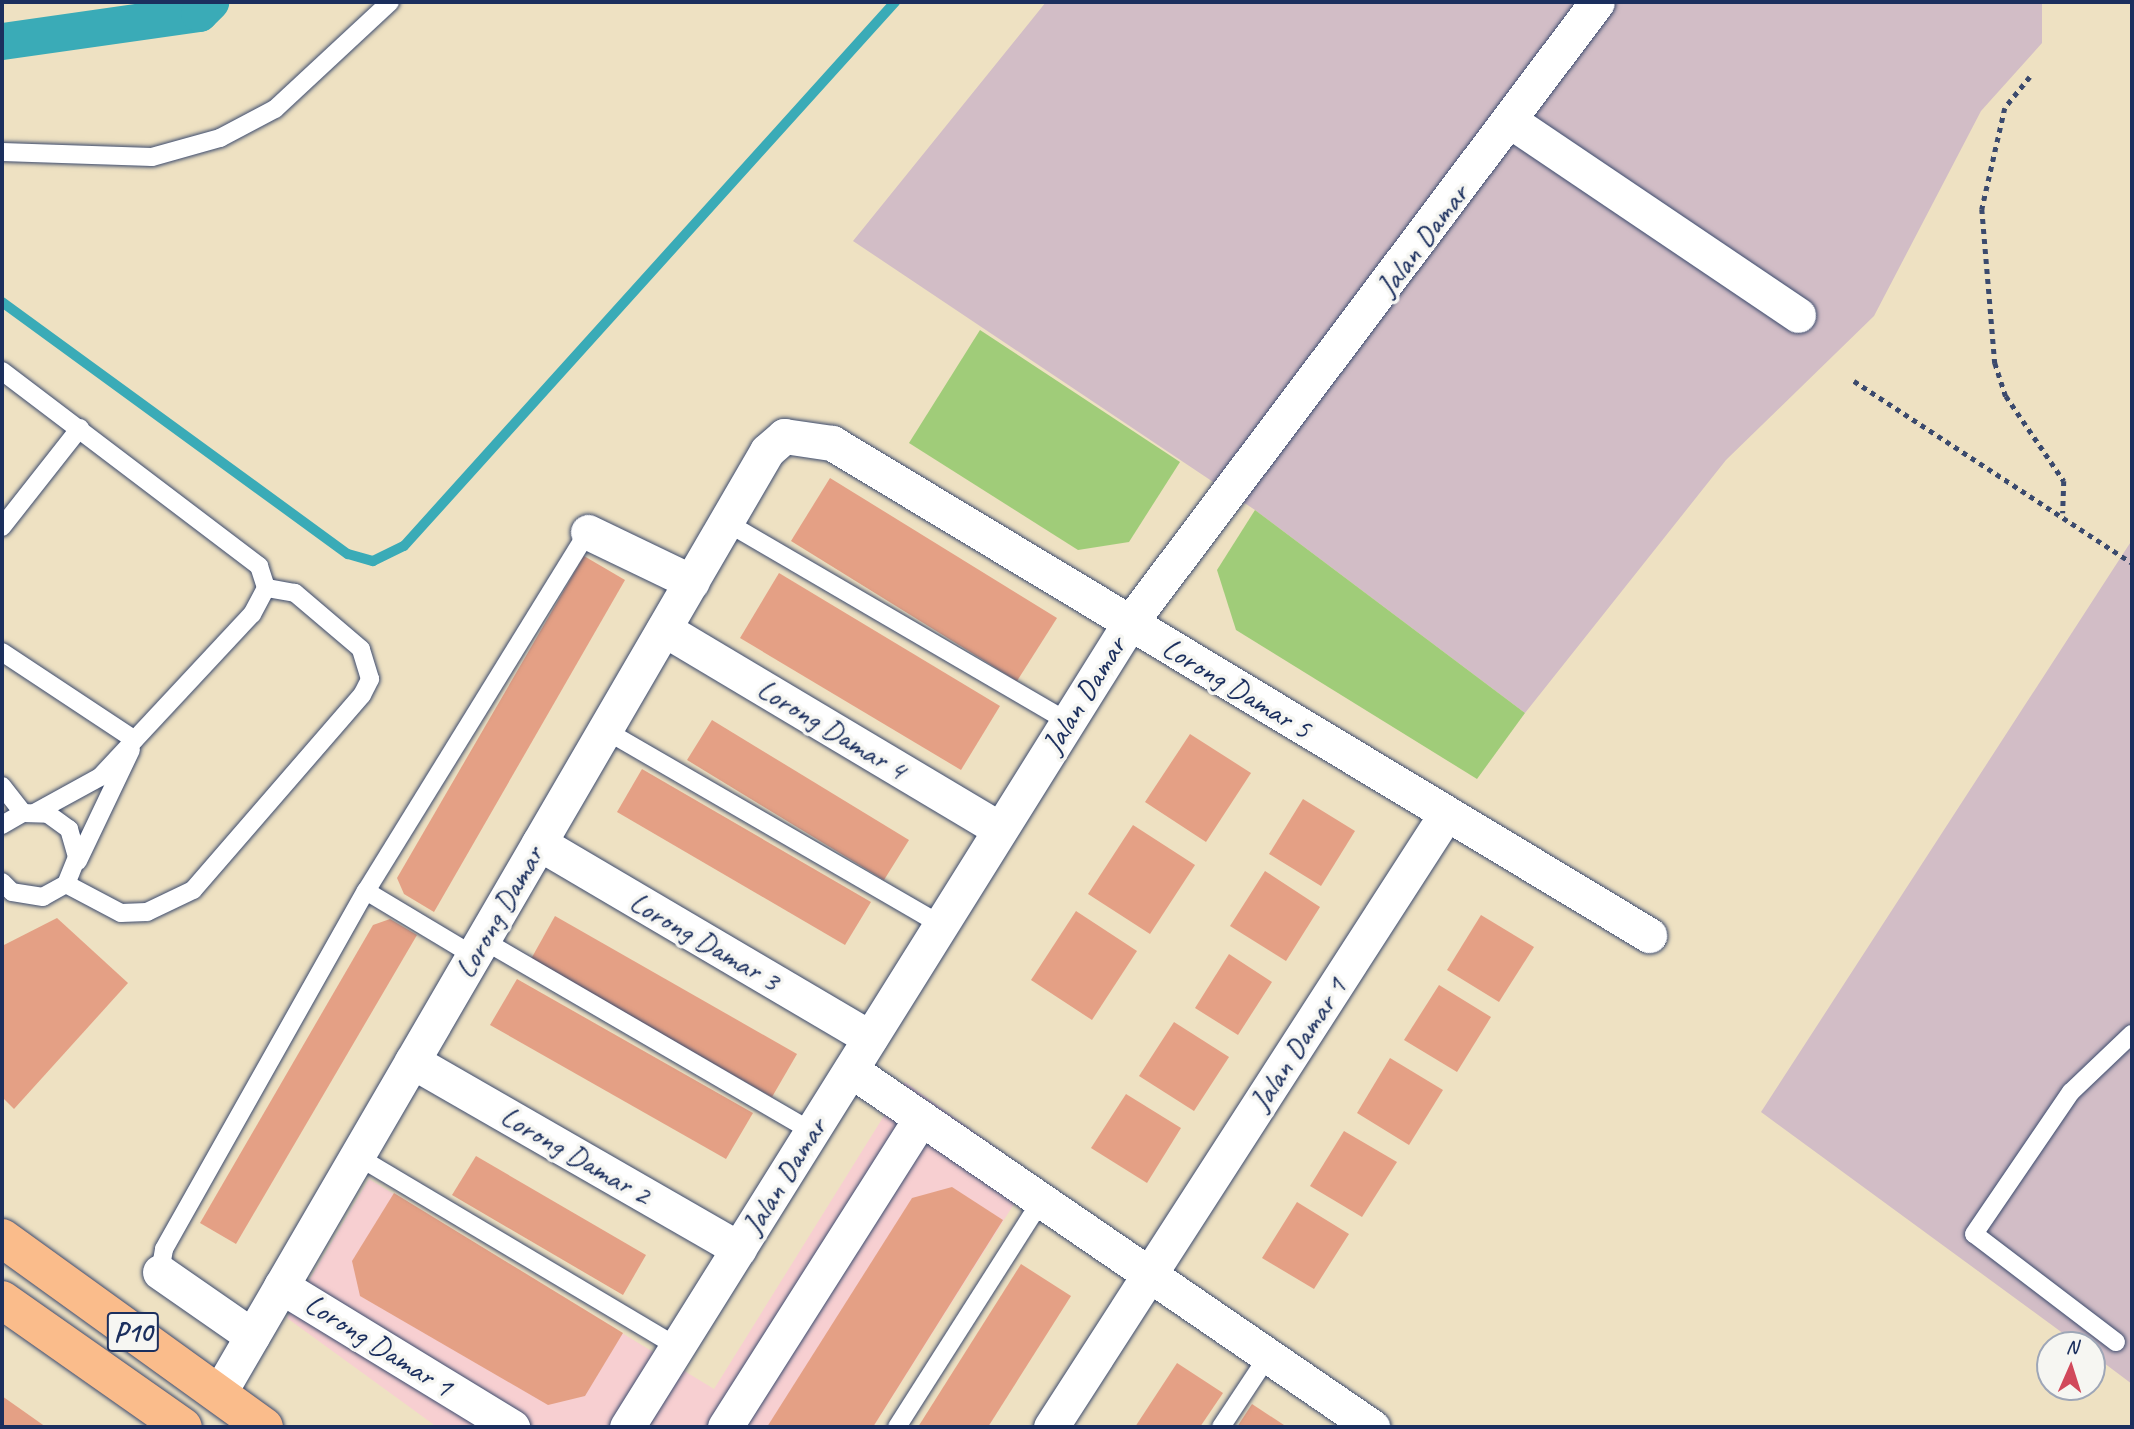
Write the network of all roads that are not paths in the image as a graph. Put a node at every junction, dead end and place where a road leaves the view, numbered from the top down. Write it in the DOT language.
graph roads {
  1 [pos="390,2"];
  2 [pos="1597,2"];
  3 [pos="1512,122"];
  4 [pos="2,152"];
  5 [pos="1798,314"];
  6 [pos="2,371"];
  7 [pos="79,428"];
  8 [pos="784,436"];
  9 [pos="4,520"];
  10 [pos="726,522"];
  11 [pos="588,532"];
  12 [pos="692,582"];
  13 [pos="266,588"];
  14 [pos="1129,624"];
  15 [pos="664,629"];
  16 [pos="2,652"];
  17 [pos="1068,722"];
  18 [pos="605,730"];
  19 [pos="135,740"];
  20 [pos="2,786"];
  21 [pos="29,812"];
  22 [pos="1446,814"];
  23 [pos="2,825"];
  24 [pos="1000,829"];
  25 [pos="539,844"];
  26 [pos="70,878"];
  27 [pos="366,891"];
  28 [pos="5,893"];
  29 [pos="941,926"];
  30 [pos="1649,935"];
  31 [pos="478,948"];
  32 [pos="2132,1034"];
  33 [pos="870,1038"];
  34 [pos="412,1061"];
  35 [pos="850,1070"];
  36 [pos="921,1118"];
  37 [pos="811,1131"];
  38 [pos="357,1156"];
  39 [pos="1041,1201"];
  40 [pos="2,1238"];
  41 [pos="739,1249"];
  42 [pos="160,1272"];
  43 [pos="1149,1275"];
  44 [pos="281,1286"];
  45 [pos="2,1300"];
  46 [pos="252,1336"];
  47 [pos="2116,1342"];
  48 [pos="677,1347"];
  49 [pos="1268,1356"];
  50 [pos="219,1393"];
  51 [pos="1362,1424"];
  52 [pos="183,1427"];
  53 [pos="264,1427"];
  54 [pos="512,1427"];
  55 [pos="627,1427"];
  56 [pos="725,1427"];
  57 [pos="897,1427"];
  58 [pos="1051,1427"];
  59 [pos="1221,1427"];
  1 -- 4 [label="lane"];
  2 -- 3 [label="street, Jalan Damar"];
  3 -- 5 [label="street"];
  3 -- 14 [label="street, Jalan Damar"];
  6 -- 7 [label="lane"];
  7 -- 9 [label="lane"];
  7 -- 13 [label="lane"];
  8 -- 10 [label="street, Lorong Damar"];
  8 -- 14 [label="street, Lorong Damar 5"];
  10 -- 12 [label="street, Lorong Damar"];
  10 -- 17 [label="lane"];
  11 -- 12 [label="street"];
  11 -- 27 [label="lane"];
  12 -- 15 [label="street, Lorong Damar"];
  13 -- 19 [label="lane"];
  13 -- 26 [label="lane"];
  14 -- 17 [label="street, Jalan Damar"];
  14 -- 22 [label="street, Lorong Damar 5"];
  15 -- 18 [label="street, Lorong Damar"];
  15 -- 24 [label="street, Lorong Damar 4"];
  16 -- 19 [label="lane"];
  17 -- 24 [label="street, Jalan Damar"];
  18 -- 25 [label="street, Lorong Damar"];
  18 -- 29 [label="lane"];
  19 -- 21 [label="lane"];
  19 -- 26 [label="lane"];
  20 -- 21 [label="lane"];
  21 -- 23 [label="lane"];
  21 -- 26 [label="lane"];
  22 -- 30 [label="street, Lorong Damar 5"];
  22 -- 43 [label="street, Jalan Damar 1"];
  24 -- 29 [label="street, Jalan Damar"];
  25 -- 31 [label="street, Lorong Damar"];
  25 -- 33 [label="street, Lorong Damar 3"];
  26 -- 28 [label="lane"];
  27 -- 31 [label="lane"];
  27 -- 42 [label="lane"];
  29 -- 33 [label="street, Jalan Damar"];
  31 -- 34 [label="street, Lorong Damar"];
  31 -- 37 [label="lane"];
  32 -- 47 [label="lane"];
  33 -- 35 [label="street, Jalan Damar"];
  34 -- 38 [label="street, Lorong Damar"];
  34 -- 41 [label="street, Lorong Damar 2"];
  35 -- 36 [label="street"];
  35 -- 37 [label="street, Jalan Damar"];
  36 -- 39 [label="street"];
  36 -- 56 [label="street"];
  37 -- 41 [label="street, Jalan Damar"];
  38 -- 44 [label="street, Lorong Damar"];
  38 -- 48 [label="lane"];
  39 -- 43 [label="street"];
  39 -- 57 [label="lane"];
  40 -- 50 [label="highway, P10"];
  41 -- 48 [label="street, Jalan Damar"];
  42 -- 46 [label="street"];
  43 -- 49 [label="street"];
  43 -- 58 [label="street, Jalan Damar 1"];
  44 -- 46 [label="street, Lorong Damar"];
  44 -- 54 [label="street, Lorong Damar 1"];
  45 -- 52 [label="highway, P10"];
  46 -- 50 [label="street, Lorong Damar"];
  48 -- 55 [label="street, Jalan Damar"];
  49 -- 51 [label="street"];
  49 -- 59 [label="lane"];
  50 -- 53 [label="highway, P10"];
}
